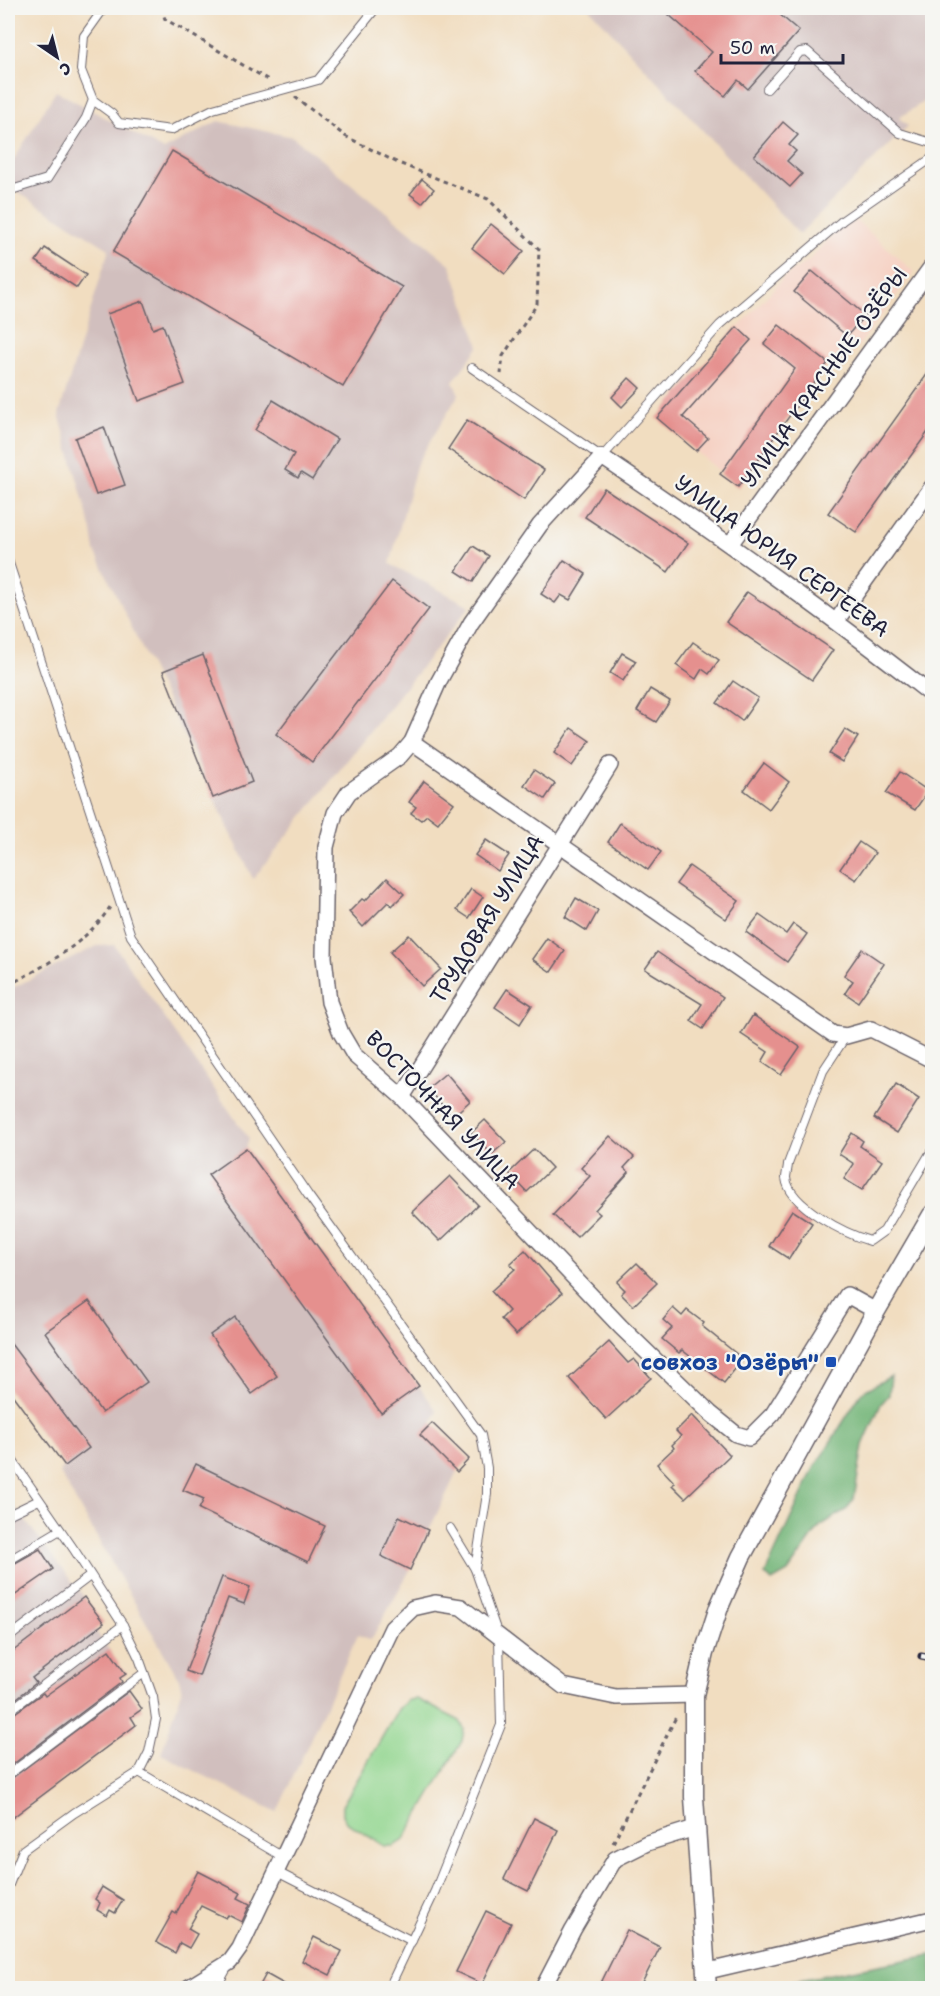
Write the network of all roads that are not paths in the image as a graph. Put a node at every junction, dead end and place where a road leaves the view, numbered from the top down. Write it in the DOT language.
graph roads {
  1 [pos="104,8"];
  2 [pos="376,8"];
  3 [pos="767,89"];
  4 [pos="93,100"];
  5 [pos="933,143"];
  6 [pos="933,158"];
  7 [pos="8,191"];
  8 [pos="933,266"];
  9 [pos="927,285"];
  10 [pos="471,368"];
  11 [pos="602,457"];
  12 [pos="933,487"];
  13 [pos="731,543"];
  14 [pos="8,560"];
  15 [pos="837,620"];
  16 [pos="933,695"];
  17 [pos="412,742"];
  18 [pos="610,765"];
  19 [pos="560,846"];
  20 [pos="846,1036"];
  21 [pos="933,1060"];
  22 [pos="402,1097"];
  23 [pos="933,1150"];
  24 [pos="931,1222"];
  25 [pos="876,1311"];
  26 [pos="8,1454"];
  27 [pos="39,1500"];
  28 [pos="8,1515"];
  29 [pos="450,1528"];
  30 [pos="60,1530"];
  31 [pos="8,1561"];
  32 [pos="476,1569"];
  33 [pos="90,1576"];
  34 [pos="123,1625"];
  35 [pos="8,1638"];
  36 [pos="499,1638"];
  37 [pos="144,1673"];
  38 [pos="694,1695"];
  39 [pos="8,1712"];
  40 [pos="138,1772"];
  41 [pos="8,1775"];
  42 [pos="695,1828"];
  43 [pos="284,1857"];
  44 [pos="277,1872"];
  45 [pos="8,1887"];
  46 [pos="933,1919"];
  47 [pos="412,1941"];
  48 [pos="230,1962"];
  49 [pos="707,1980"];
  50 [pos="188,1989"];
  51 [pos="216,1989"];
  52 [pos="389,1989"];
  53 [pos="543,1989"];
  1 -- 4 [label="lane"];
  2 -- 4 [label="lane"];
  3 -- 5 [label="lane"];
  4 -- 7 [label="lane"];
  6 -- 11 [label="lane"];
  8 -- 9 [label="street, УЛИЦА КРАСНЫЕ ОЗЁРЫ"];
  9 -- 13 [label="street, УЛИЦА КРАСНЫЕ ОЗЁРЫ"];
  10 -- 11 [label="lane"];
  11 -- 13 [label="street, УЛИЦА ЮРИЯ СЕРГЕЕВА"];
  11 -- 17 [label="street, ВОСТОЧНАЯ УЛИЦА"];
  12 -- 15 [label="street"];
  13 -- 15 [label="street, УЛИЦА ЮРИЯ СЕРГЕЕВА"];
  14 -- 32 [label="lane"];
  15 -- 16 [label="street, УЛИЦА ЮРИЯ СЕРГЕЕВА"];
  17 -- 19 [label="street"];
  17 -- 22 [label="street, ВОСТОЧНАЯ УЛИЦА"];
  18 -- 19 [label="street, ТРУДОВАЯ УЛИЦА"];
  19 -- 20 [label="street"];
  19 -- 22 [label="street, ТРУДОВАЯ УЛИЦА"];
  20 -- 21 [label="street"];
  20 -- 23 [label="lane"];
  22 -- 25 [label="street, ВОСТОЧНАЯ УЛИЦА"];
  24 -- 25 [label="street"];
  25 -- 38 [label="street"];
  26 -- 27 [label="lane"];
  27 -- 28 [label="lane"];
  27 -- 30 [label="lane"];
  29 -- 32 [label="lane"];
  30 -- 31 [label="lane"];
  30 -- 33 [label="lane"];
  32 -- 36 [label="lane"];
  33 -- 34 [label="lane"];
  33 -- 35 [label="lane"];
  34 -- 37 [label="lane"];
  34 -- 39 [label="lane"];
  36 -- 38 [label="street"];
  36 -- 43 [label="street"];
  36 -- 47 [label="lane"];
  37 -- 40 [label="lane"];
  37 -- 41 [label="lane"];
  38 -- 42 [label="street"];
  40 -- 43 [label="lane"];
  40 -- 45 [label="lane"];
  42 -- 49 [label="street"];
  42 -- 53 [label="street"];
  43 -- 44 [label="street"];
  44 -- 47 [label="lane"];
  44 -- 48 [label="street"];
  46 -- 49 [label="street"];
  47 -- 52 [label="lane"];
  48 -- 50 [label="street"];
  48 -- 51 [label="lane"];
}
